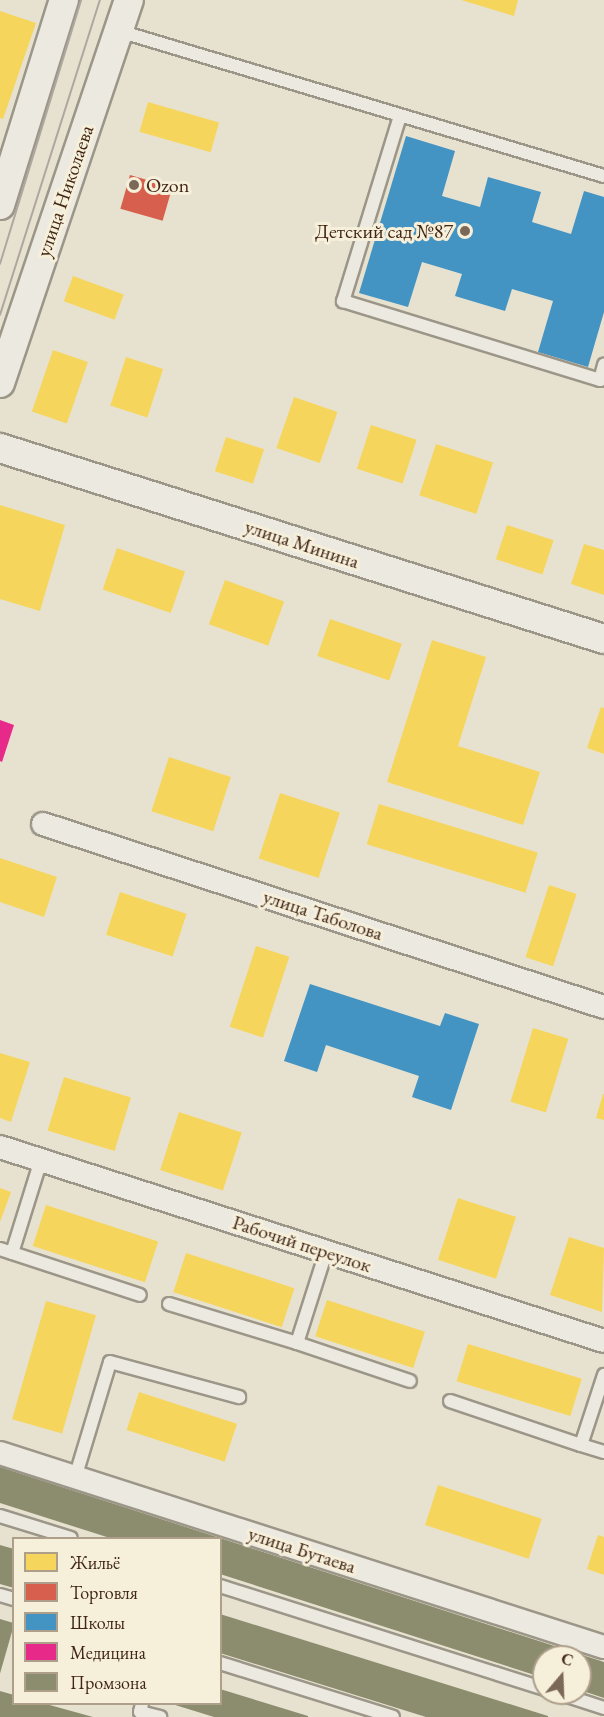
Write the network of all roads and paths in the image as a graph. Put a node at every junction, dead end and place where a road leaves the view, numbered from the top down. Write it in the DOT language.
graph roads {
  1 [pos="64,0"];
  2 [pos="129,0"];
  3 [pos="119,31"];
  4 [pos="400,116"];
  5 [pos="604,176"];
  6 [pos="0,205"];
  7 [pos="604,365"];
  8 [pos="0,382"];
  9 [pos="0,448"];
  10 [pos="604,639"];
  11 [pos="43,824"];
  12 [pos="604,1007"];
  13 [pos="0,1147"];
  14 [pos="41,1160"];
  15 [pos="6,1251"];
  16 [pos="326,1252"];
  17 [pos="140,1295"];
  18 [pos="169,1304"];
  19 [pos="604,1341"];
  20 [pos="297,1342"];
  21 [pos="604,1376"];
  22 [pos="410,1381"];
  23 [pos="239,1397"];
  24 [pos="450,1401"];
  25 [pos="581,1445"];
  26 [pos="604,1452"];
  27 [pos="0,1453"];
  28 [pos="75,1478"];
  29 [pos="0,1516"];
  30 [pos="65,1537"];
  31 [pos="222,1587"];
  32 [pos="604,1647"];
  33 [pos="222,1664"];
  34 [pos="532,1685"];
  35 [pos="142,1705"];
  36 [pos="160,1717"];
  37 [pos="393,1717"];
  1 -- 6 [label="street"];
  2 -- 3 [label="street, улица Николаева"];
  3 -- 4 [label="lane"];
  3 -- 8 [label="street, улица Николаева"];
  4 -- 5 [label="lane"];
  4 -- 7 [label="lane"];
  9 -- 10 [label="street, улица Минина"];
  11 -- 12 [label="street, улица Таболова"];
  13 -- 14 [label="street, Рабочий переулок"];
  14 -- 15 [label="lane"];
  14 -- 16 [label="street, Рабочий переулок"];
  15 -- 17 [label="lane"];
  16 -- 19 [label="street, Рабочий переулок"];
  16 -- 20 [label="lane"];
  18 -- 20 [label="lane"];
  20 -- 22 [label="lane"];
  21 -- 25 [label="lane"];
  23 -- 28 [label="lane"];
  24 -- 25 [label="lane"];
  25 -- 26 [label="lane"];
  27 -- 28 [label="street, улица Бутаева"];
  28 -- 32 [label="street, улица Бутаева"];
  29 -- 30 [label="lane"];
  31 -- 34 [label="lane"];
  33 -- 37 [label="lane"];
  35 -- 36 [label="lane"];
}
